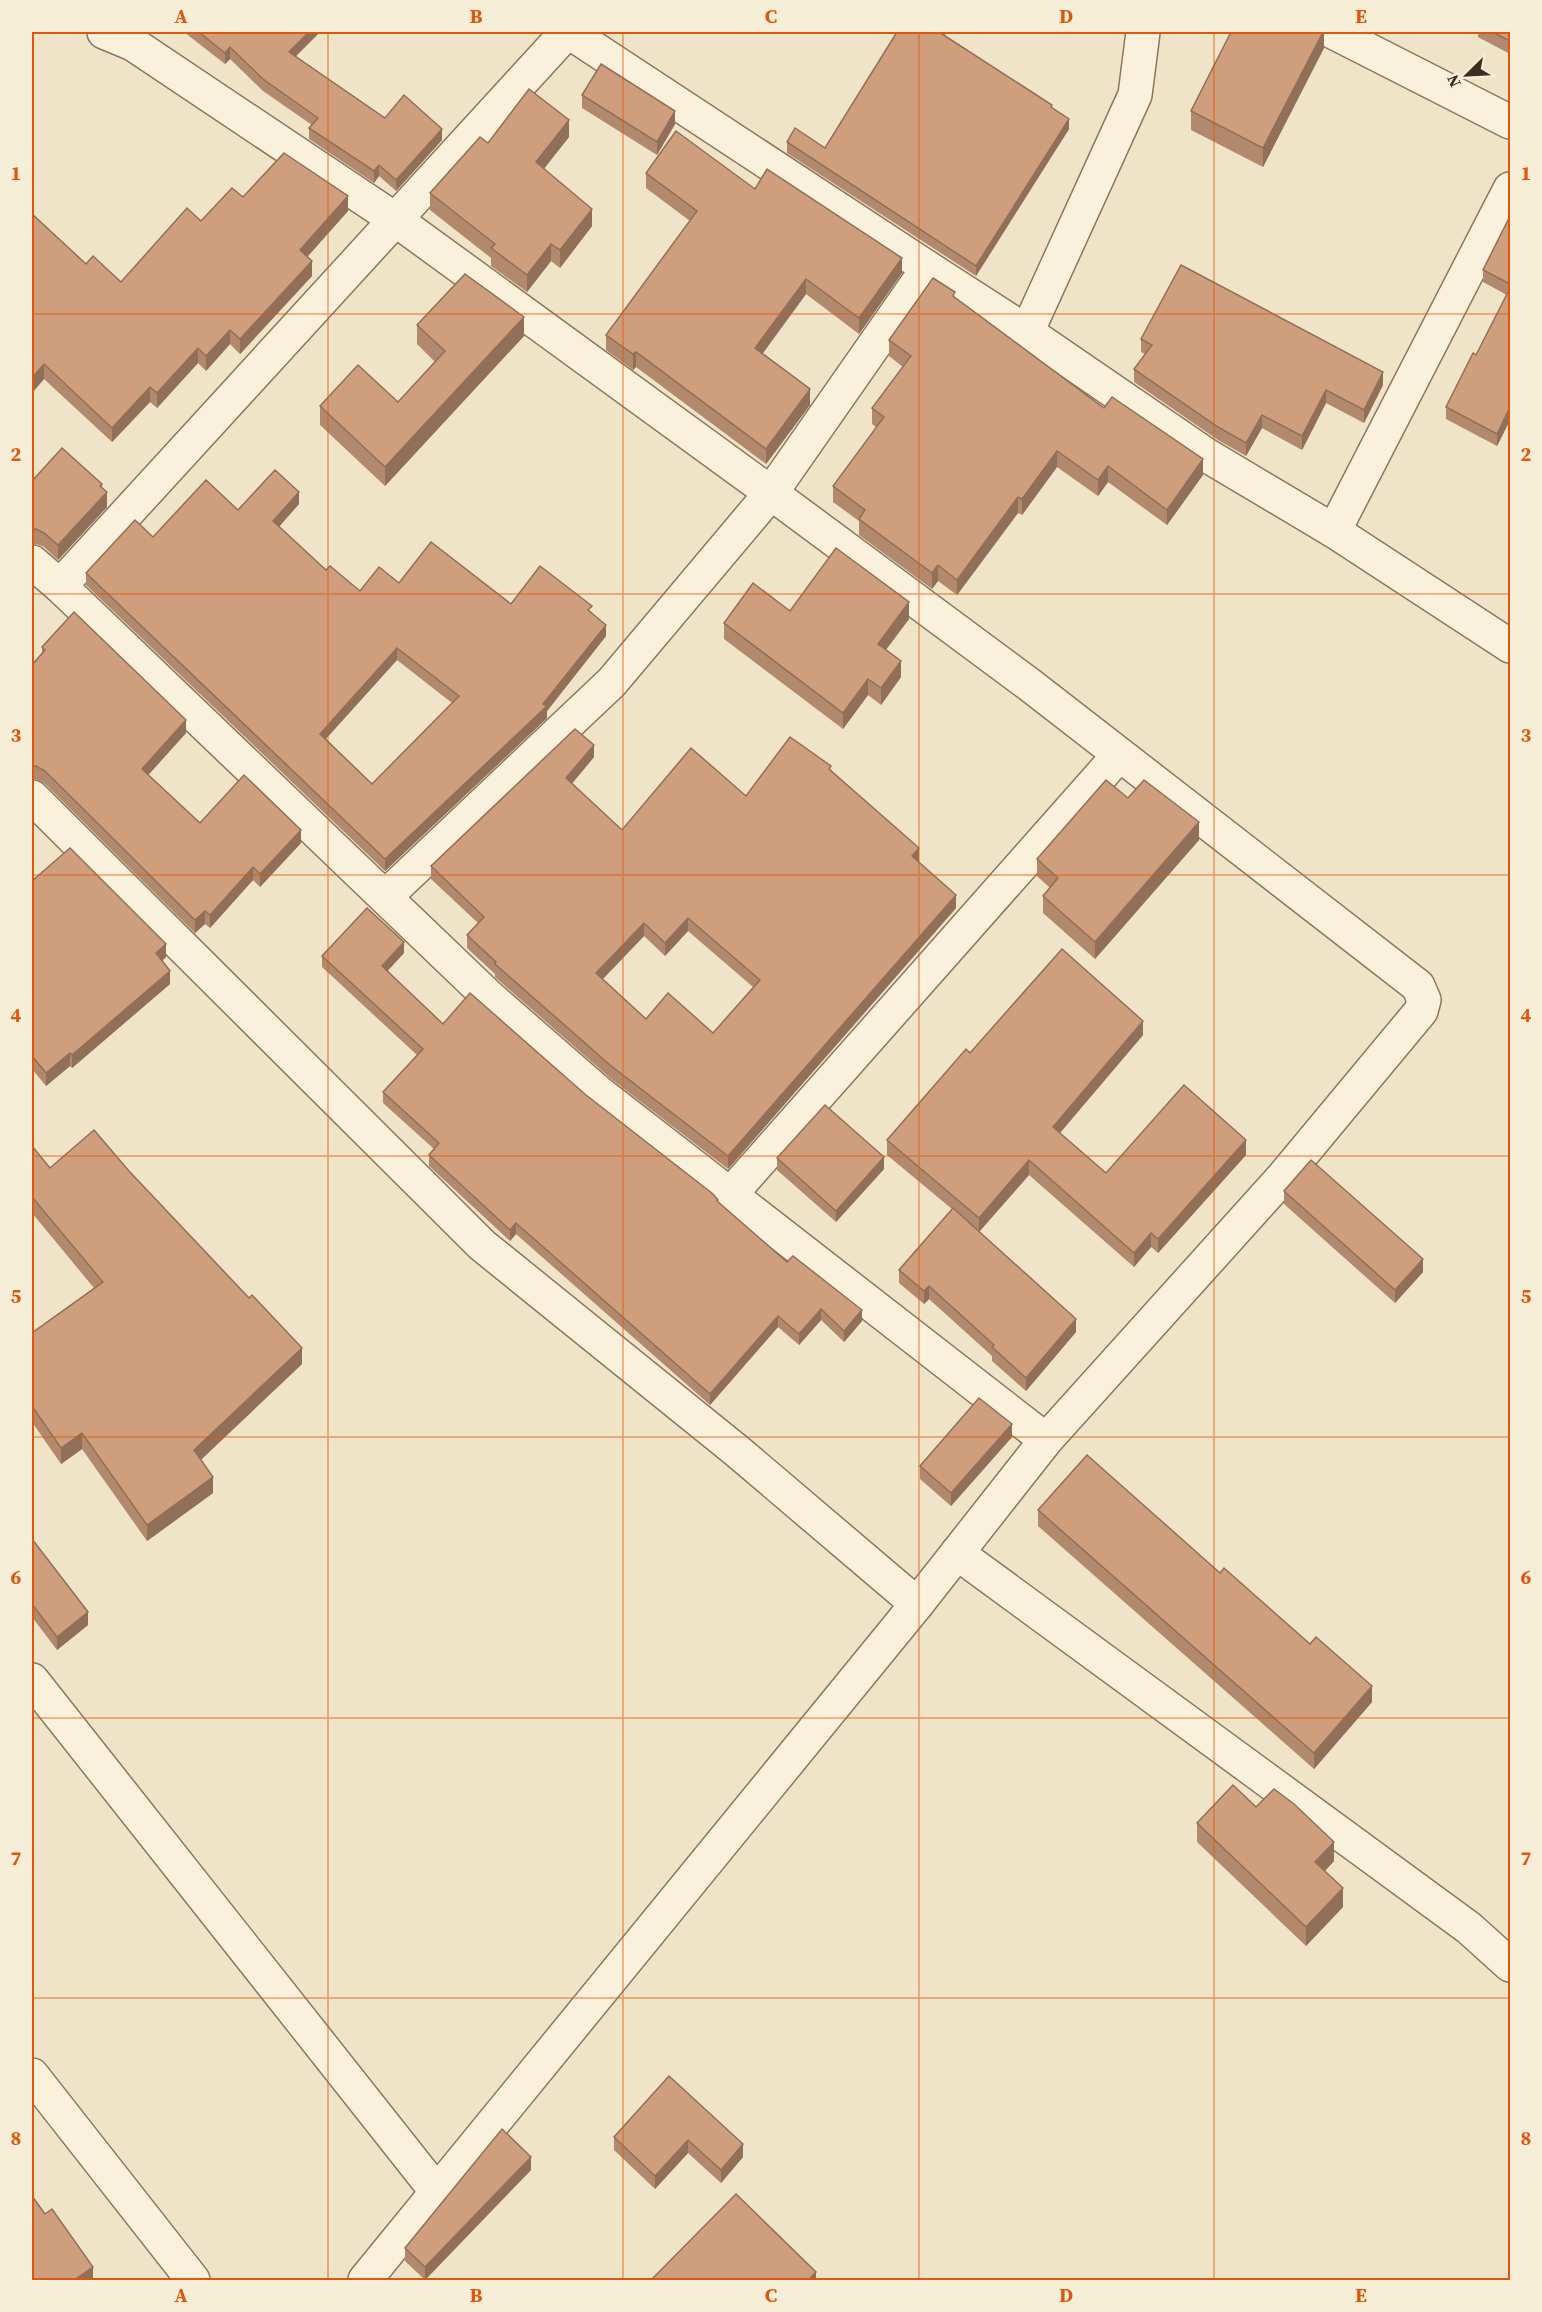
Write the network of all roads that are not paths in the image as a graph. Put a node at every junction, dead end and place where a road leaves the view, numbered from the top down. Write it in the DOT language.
graph roads {
  1 [pos="104,32"];
  2 [pos="568,32"];
  3 [pos="1143,32"];
  4 [pos="1352,36"];
  5 [pos="1510,123"];
  6 [pos="1510,189"];
  7 [pos="396,220"];
  8 [pos="927,268"];
  9 [pos="1027,332"];
  10 [pos="771,493"];
  11 [pos="1334,531"];
  12 [pos="32,562"];
  13 [pos="60,586"];
  14 [pos="1510,646"];
  15 [pos="1119,755"];
  16 [pos="32,797"];
  17 [pos="385,897"];
  18 [pos="729,1196"];
  19 [pos="1046,1440"];
  20 [pos="957,1553"];
  21 [pos="917,1604"];
  22 [pos="32,1680"];
  23 [pos="1510,1965"];
  24 [pos="32,2075"];
  25 [pos="436,2193"];
  26 [pos="193,2280"];
  27 [pos="365,2280"];
  1 -- 7 [label="street"];
  2 -- 7 [label="street"];
  2 -- 8 [label="street"];
  3 -- 9 [label="street"];
  4 -- 5 [label="street"];
  6 -- 11 [label="street"];
  7 -- 10 [label="street"];
  7 -- 13 [label="street"];
  8 -- 9 [label="street"];
  8 -- 10 [label="street"];
  9 -- 11 [label="street"];
  10 -- 15 [label="street"];
  10 -- 17 [label="street"];
  11 -- 14 [label="street"];
  12 -- 13 [label="street"];
  13 -- 17 [label="street"];
  15 -- 18 [label="street"];
  15 -- 19 [label="street"];
  16 -- 21 [label="street"];
  17 -- 18 [label="street"];
  18 -- 19 [label="street"];
  19 -- 20 [label="street"];
  20 -- 21 [label="street"];
  20 -- 23 [label="street"];
  21 -- 25 [label="street"];
  22 -- 25 [label="street"];
  24 -- 26 [label="street"];
  25 -- 27 [label="street"];
}
